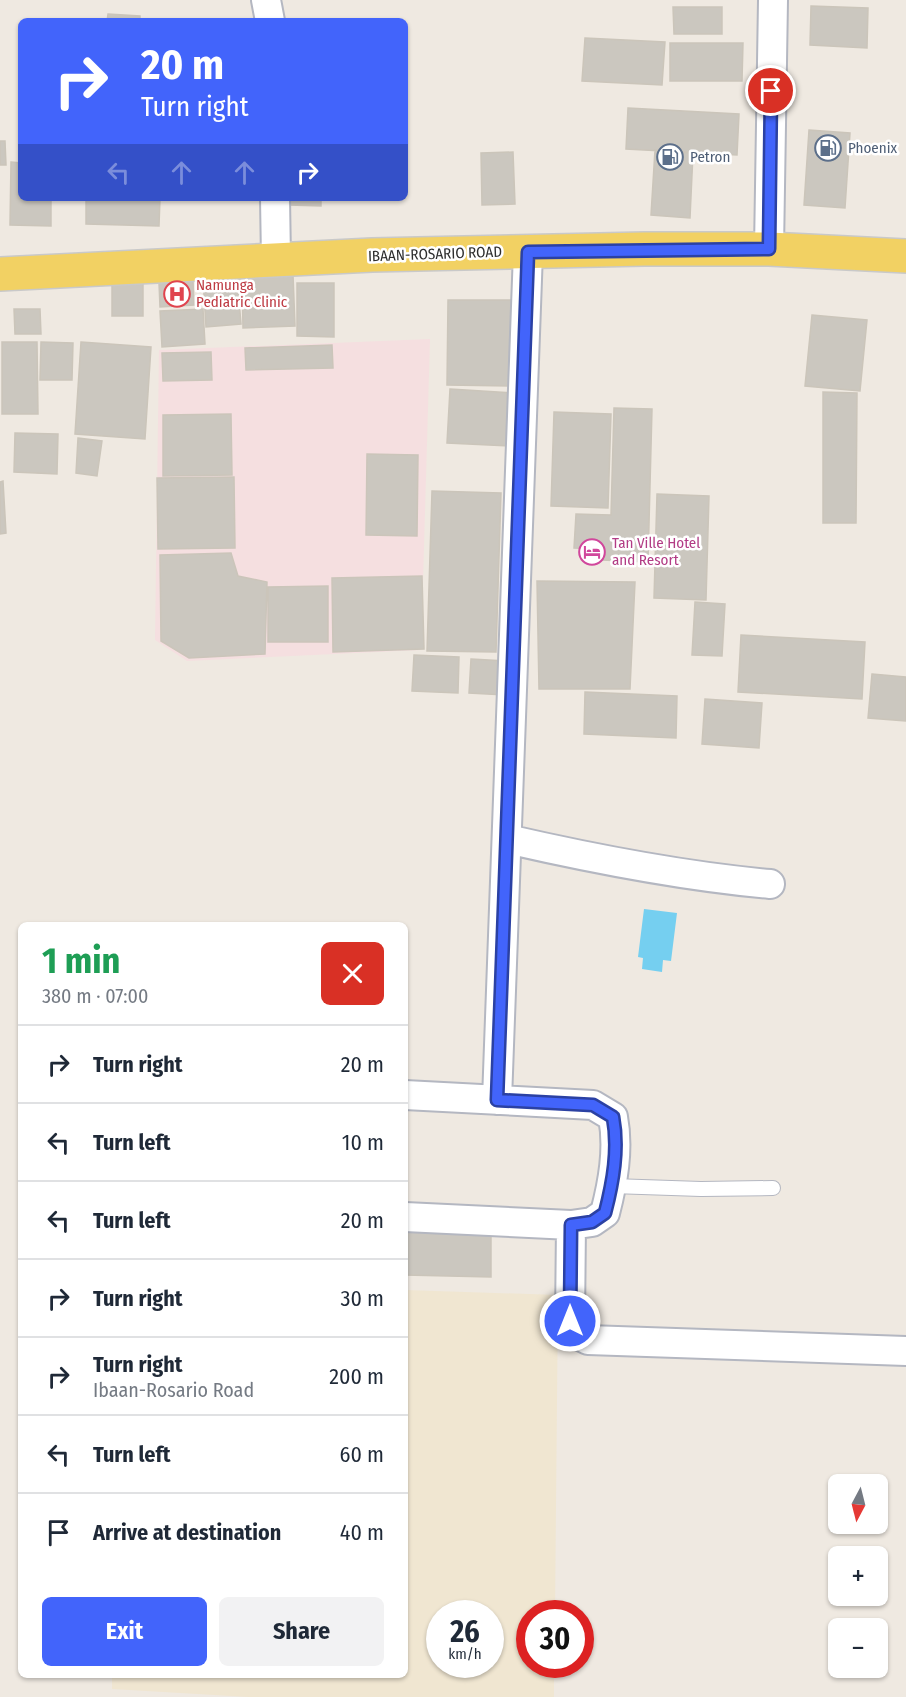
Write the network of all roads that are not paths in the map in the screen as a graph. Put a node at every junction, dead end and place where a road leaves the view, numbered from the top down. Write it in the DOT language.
graph roads {
  1 [pos="266,0"];
  2 [pos="773,0"];
  3 [pos="269,18"];
  4 [pos="275,201"];
  5 [pos="769,249"];
  6 [pos="528,252"];
  7 [pos="906,256"];
  8 [pos="276,259"];
  9 [pos="0,273"];
  10 [pos="507,839"];
  11 [pos="770,884"];
  12 [pos="408,1095"];
  13 [pos="497,1100"];
  14 [pos="612,1186"];
  15 [pos="773,1188"];
  16 [pos="408,1216"];
  17 [pos="571,1225"];
  18 [pos="906,1351"];
  1 -- 3 [label="street"];
  2 -- 5 [label="street"];
  4 -- 8 [label="street"];
  5 -- 6 [label="main road, IBAAN-ROSARIO ROAD"];
  5 -- 7 [label="main road, IBAAN-ROSARIO ROAD"];
  6 -- 8 [label="main road, IBAAN-ROSARIO ROAD"];
  6 -- 10 [label="street"];
  8 -- 9 [label="main road, IBAAN-ROSARIO ROAD"];
  10 -- 11 [label="street"];
  10 -- 13 [label="street"];
  12 -- 13 [label="street"];
  13 -- 14 [label="street"];
  14 -- 15 [label="lane"];
  14 -- 17 [label="street"];
  16 -- 17 [label="street"];
  17 -- 18 [label="street"];
}
